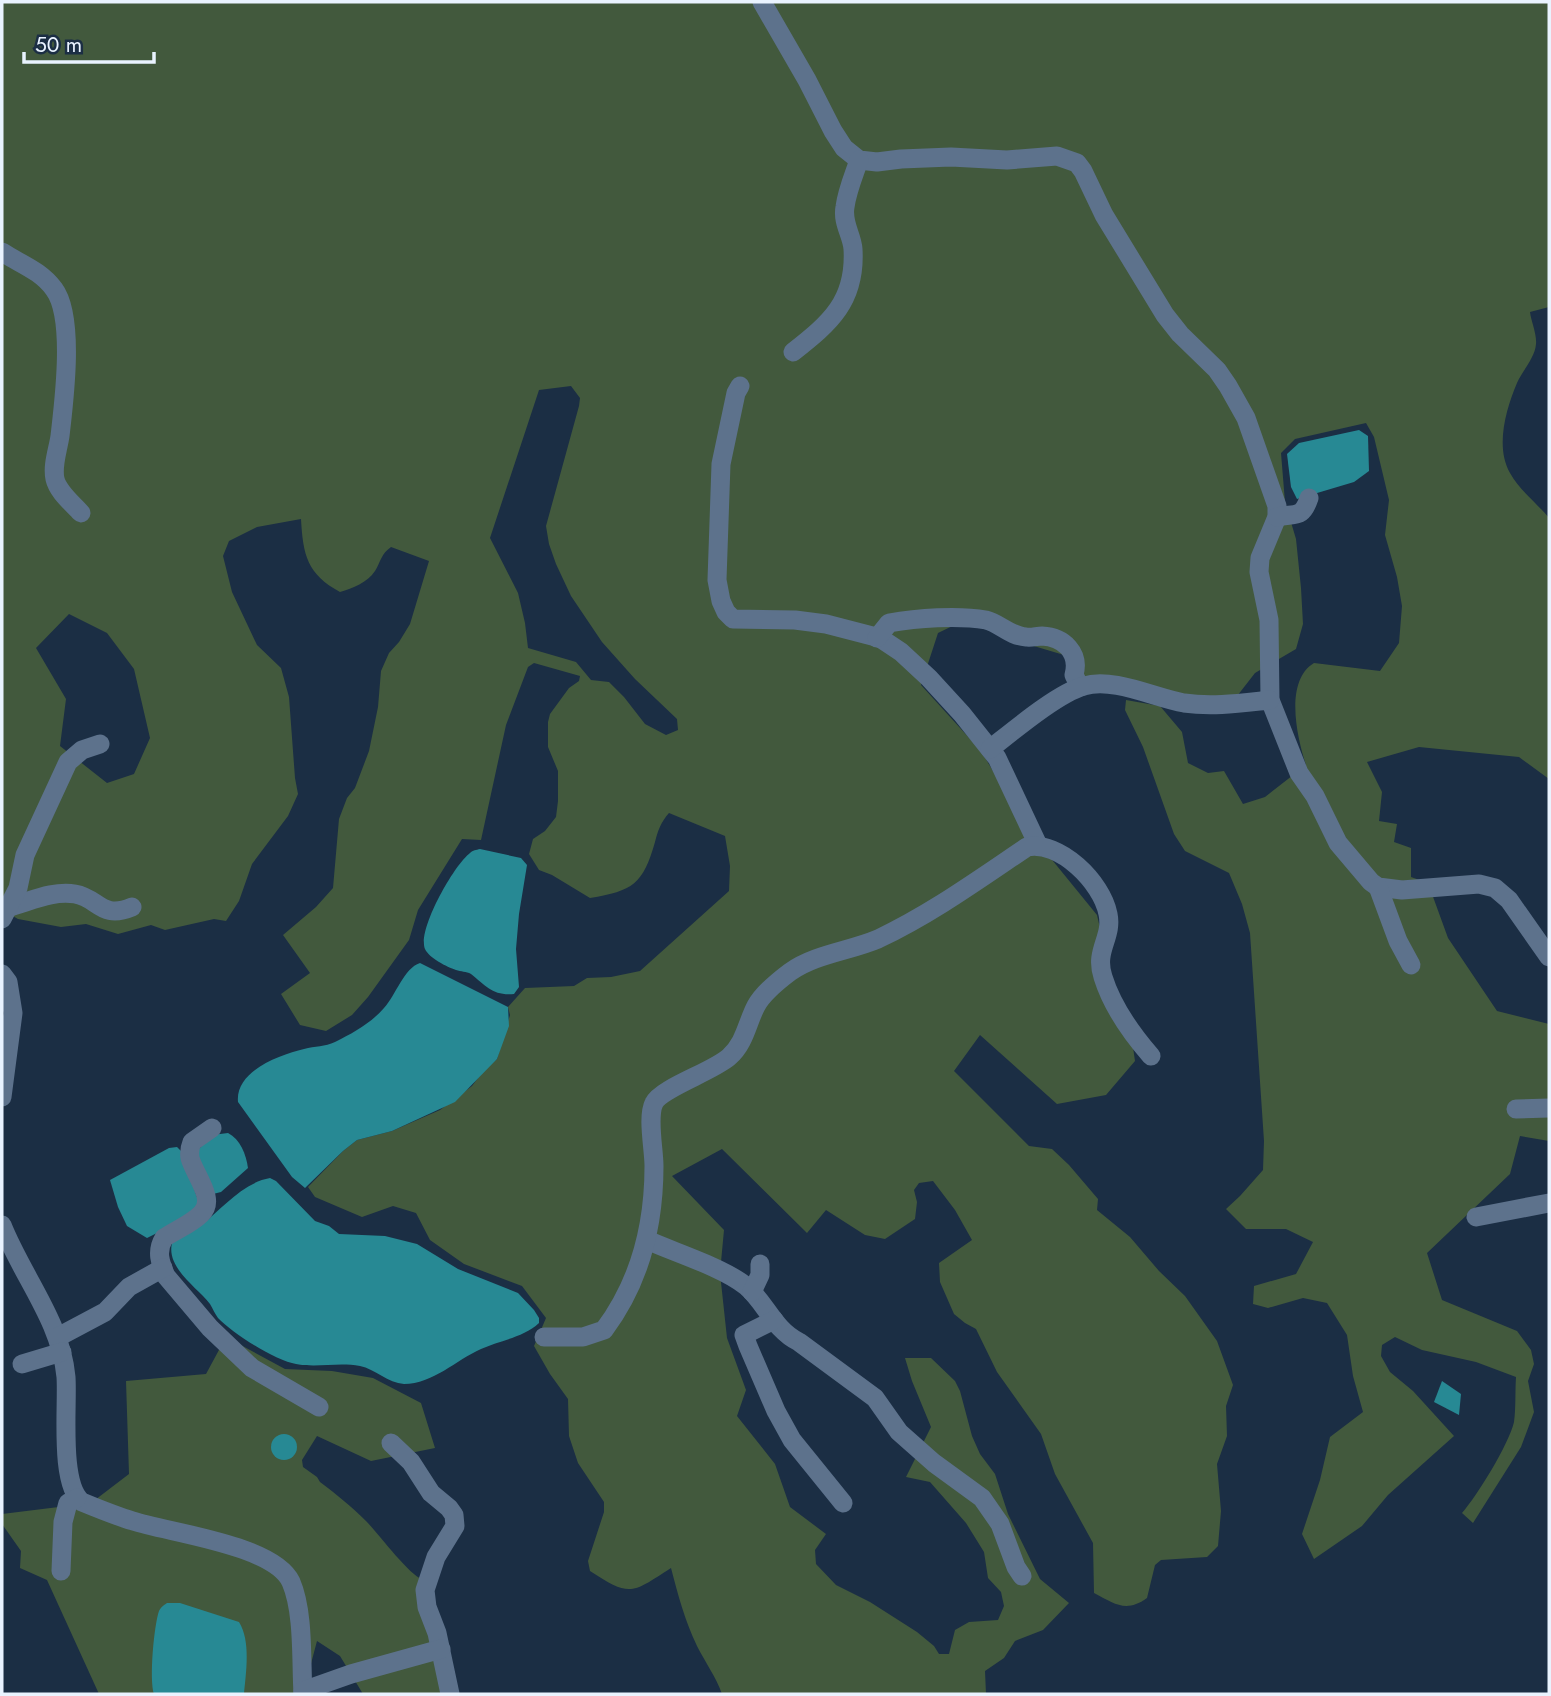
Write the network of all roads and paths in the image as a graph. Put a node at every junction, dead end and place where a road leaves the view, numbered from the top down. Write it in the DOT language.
graph roads {
  1 [pos="762,2"];
  2 [pos="859,160"];
  3 [pos="2,252"];
  4 [pos="793,352"];
  5 [pos="740,386"];
  6 [pos="1309,498"];
  7 [pos="81,513"];
  8 [pos="1277,517"];
  9 [pos="877,638"];
  10 [pos="1080,687"];
  11 [pos="1270,700"];
  12 [pos="100,744"];
  13 [pos="990,749"];
  14 [pos="1038,845"];
  15 [pos="1378,887"];
  16 [pos="132,907"];
  17 [pos="5,913"];
  18 [pos="1549,957"];
  19 [pos="1411,965"];
  20 [pos="2,974"];
  21 [pos="1151,1056"];
  22 [pos="2,1097"];
  23 [pos="1549,1108"];
  24 [pos="1516,1109"];
  25 [pos="212,1128"];
  26 [pos="1549,1203"];
  27 [pos="1476,1217"];
  28 [pos="2,1225"];
  29 [pos="647,1240"];
  30 [pos="760,1264"];
  31 [pos="163,1268"];
  32 [pos="752,1292"];
  33 [pos="774,1320"];
  34 [pos="544,1337"];
  35 [pos="60,1345"];
  36 [pos="22,1364"];
  37 [pos="319,1407"];
  38 [pos="391,1443"];
  39 [pos="77,1498"];
  40 [pos="842,1503"];
  41 [pos="61,1571"];
  42 [pos="1022,1576"];
  43 [pos="441,1649"];
  44 [pos="303,1693"];
  45 [pos="450,1694"];
  1 -- 2 [label="street"];
  2 -- 4 [label="street"];
  2 -- 8 [label="street"];
  3 -- 7 [label="street"];
  5 -- 9 [label="street"];
  6 -- 8 [label="street"];
  8 -- 11 [label="street"];
  9 -- 10 [label="street"];
  9 -- 13 [label="street"];
  10 -- 11 [label="street"];
  10 -- 13 [label="street"];
  11 -- 15 [label="street"];
  12 -- 17 [label="street"];
  13 -- 14 [label="street"];
  14 -- 21 [label="street"];
  14 -- 29 [label="street"];
  15 -- 18 [label="street"];
  15 -- 19 [label="street"];
  16 -- 17 [label="street"];
  20 -- 22 [label="street"];
  23 -- 24 [label="street"];
  25 -- 31 [label="street"];
  26 -- 27 [label="street"];
  28 -- 35 [label="street"];
  29 -- 32 [label="street"];
  29 -- 34 [label="street"];
  30 -- 32 [label="street"];
  31 -- 35 [label="street"];
  31 -- 37 [label="street"];
  32 -- 33 [label="street"];
  33 -- 40 [label="street"];
  33 -- 42 [label="street"];
  35 -- 36 [label="street"];
  35 -- 39 [label="street"];
  38 -- 43 [label="street"];
  39 -- 41 [label="street"];
  39 -- 44 [label="street"];
  43 -- 44 [label="street"];
  43 -- 45 [label="street"];
}
